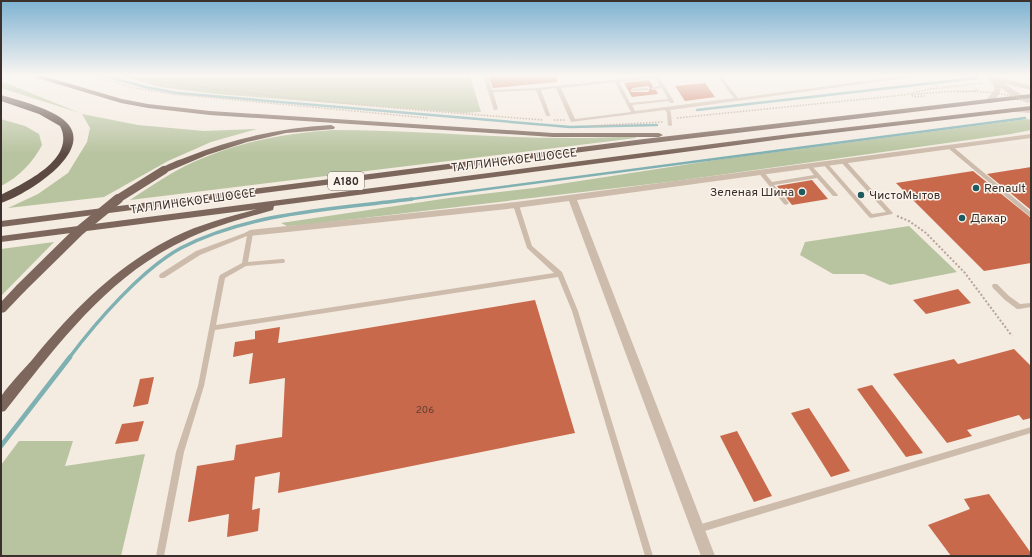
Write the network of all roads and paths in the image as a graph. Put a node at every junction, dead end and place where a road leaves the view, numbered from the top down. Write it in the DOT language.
graph roads {
  1 [pos="12,102"];
  2 [pos="129,102"];
  3 [pos="255,102"];
  4 [pos="338,102"];
  5 [pos="494,102"];
  6 [pos="542,102"];
  7 [pos="565,102"];
  8 [pos="650,102"];
  9 [pos="672,102"];
  10 [pos="717,102"];
  11 [pos="836,102"];
  12 [pos="980,102"];
  13 [pos="1026,102"];
  14 [pos="629,104"];
  15 [pos="676,108"];
  16 [pos="496,109"];
  17 [pos="667,109"];
  18 [pos="1017,110"];
  19 [pos="1031,111"];
  20 [pos="634,113"];
  21 [pos="547,117"];
  22 [pos="433,119"];
  23 [pos="554,120"];
  24 [pos="565,121"];
  25 [pos="670,121"];
  26 [pos="587,126"];
  27 [pos="428,128"];
  28 [pos="691,135"];
  29 [pos="1031,136"];
  30 [pos="950,147"];
  31 [pos="843,161"];
  32 [pos="825,164"];
  33 [pos="809,166"];
  34 [pos="761,172"];
  35 [pos="818,176"];
  36 [pos="770,184"];
  37 [pos="835,195"];
  38 [pos="572,197"];
  39 [pos="1,198"];
  40 [pos="294,200"];
  41 [pos="786,203"];
  42 [pos="516,205"];
  43 [pos="890,213"];
  44 [pos="1031,215"];
  45 [pos="1,224"];
  46 [pos="250,233"];
  47 [pos="1,239"];
  48 [pos="282,261"];
  49 [pos="245,264"];
  50 [pos="560,274"];
  51 [pos="162,276"];
  52 [pos="995,286"];
  53 [pos="1031,305"];
  54 [pos="1,309"];
  55 [pos="213,328"];
  56 [pos="1012,336"];
  57 [pos="1,407"];
  58 [pos="1031,430"];
  59 [pos="698,529"];
  60 [pos="160,556"];
  61 [pos="649,556"];
  62 [pos="708,556"];
  1 -- 39 [label="highway"];
  2 -- 27 [label="main road"];
  3 -- 22 [label="path"];
  4 -- 21 [label="path"];
  5 -- 16 [label="lane"];
  6 -- 21 [label="lane"];
  7 -- 20 [label="lane"];
  8 -- 14 [label="lane"];
  9 -- 15 [label="lane"];
  10 -- 15 [label="lane"];
  11 -- 25 [label="path"];
  12 -- 28 [label="main road, ТАЛЛИНСКОЕ ШОССЕ"];
  13 -- 18 [label="main road, ТАЛЛИНСКОЕ ШОССЕ"];
  14 -- 20 [label="lane"];
  15 -- 17 [label="lane"];
  17 -- 20 [label="lane"];
  17 -- 25 [label="lane"];
  18 -- 19 [label="street"];
  18 -- 40 [label="main road, ТАЛЛИНСКОЕ ШОССЕ"];
  23 -- 24 [label="path"];
  25 -- 26 [label="path"];
  27 -- 28 [label="main road"];
  27 -- 54 [label="main road, bridge"];
  28 -- 45 [label="main road, ТАЛЛИНСКОЕ ШОССЕ / A180"];
  29 -- 30 [label="street"];
  30 -- 31 [label="street"];
  30 -- 44 [label="lane"];
  31 -- 32 [label="street"];
  31 -- 43 [label="lane"];
  32 -- 33 [label="street"];
  32 -- 43 [label="lane"];
  33 -- 34 [label="street"];
  33 -- 35 [label="lane"];
  34 -- 36 [label="lane"];
  34 -- 38 [label="street"];
  35 -- 36 [label="lane"];
  35 -- 37 [label="lane"];
  36 -- 41 [label="lane"];
  38 -- 42 [label="street"];
  38 -- 59 [label="street"];
  40 -- 47 [label="main road, ТАЛЛИНСКОЕ ШОССЕ"];
  40 -- 57 [label="main road"];
  42 -- 46 [label="street"];
  42 -- 50 [label="lane"];
  43 -- 56 [label="path"];
  46 -- 49 [label="lane"];
  46 -- 51 [label="lane"];
  48 -- 49 [label="lane"];
  49 -- 55 [label="lane"];
  50 -- 55 [label="lane"];
  50 -- 61 [label="lane"];
  52 -- 53 [label="lane"];
  55 -- 60 [label="lane"];
  58 -- 59 [label="lane"];
  59 -- 62 [label="street"];
}
